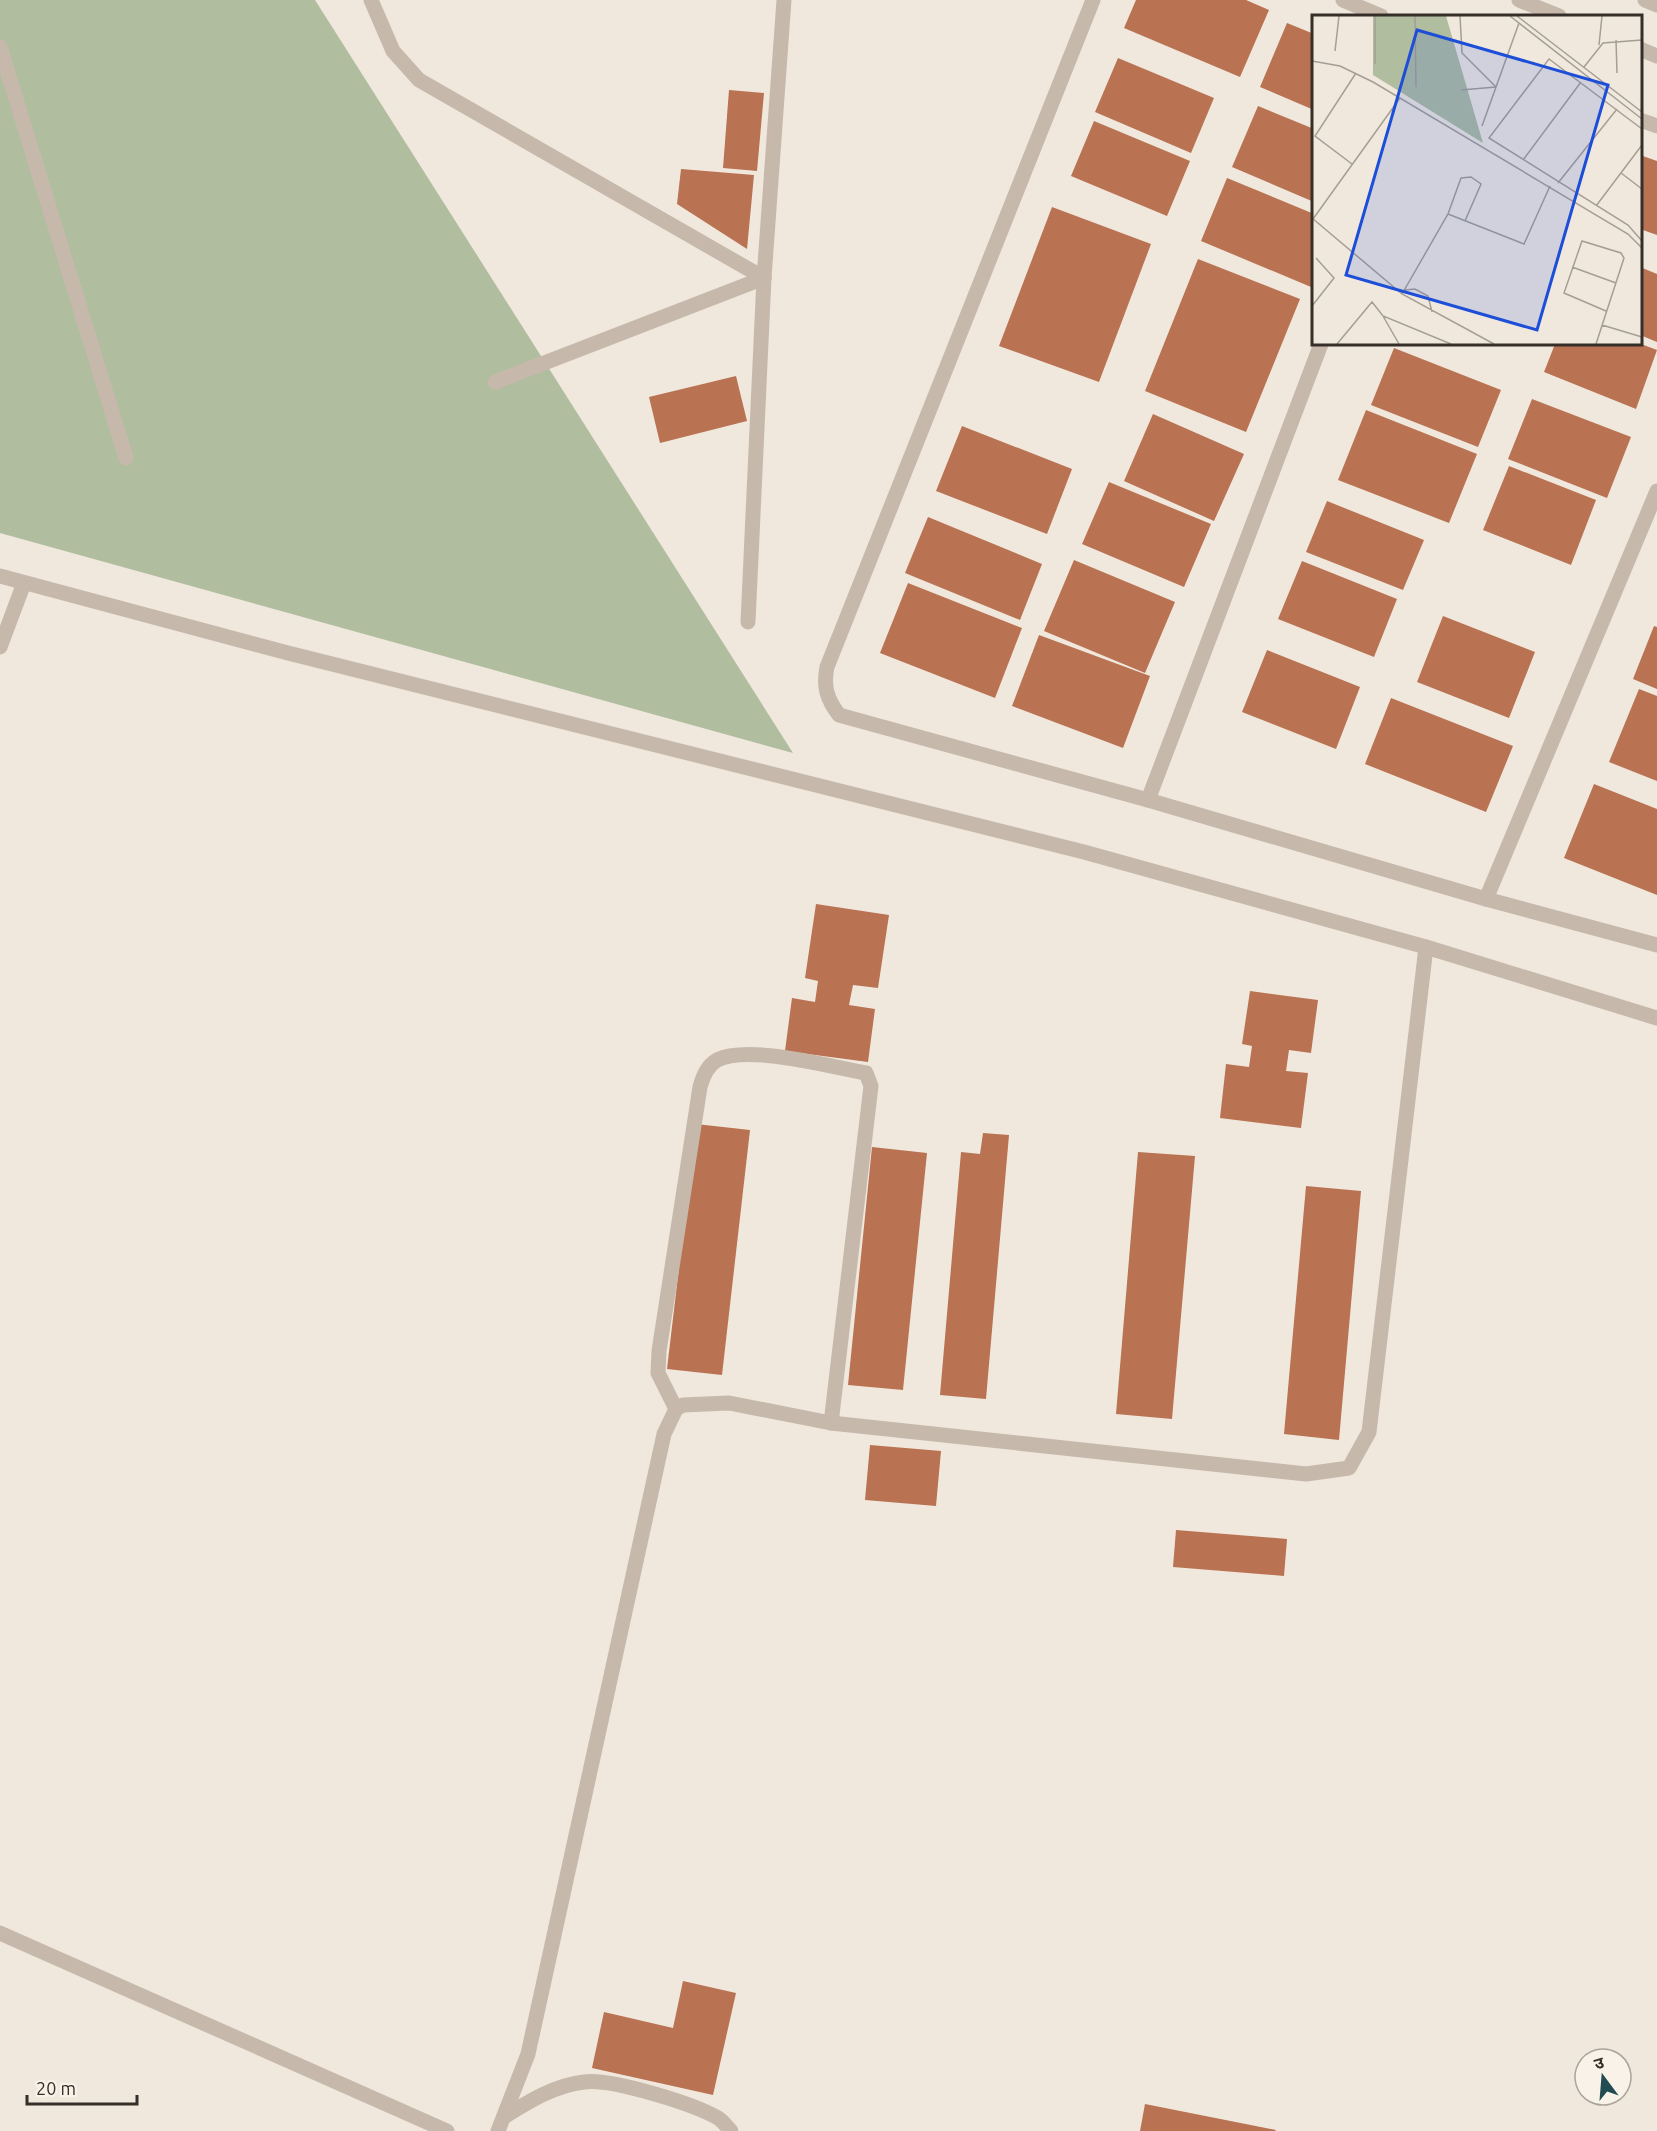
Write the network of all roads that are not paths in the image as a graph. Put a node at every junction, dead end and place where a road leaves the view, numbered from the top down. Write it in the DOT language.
graph roads {
  1 [pos="371,0"];
  2 [pos="784,0"];
  3 [pos="1093,0"];
  4 [pos="1343,0"];
  5 [pos="1519,0"];
  6 [pos="1645,0"];
  7 [pos="1657,5"];
  8 [pos="1379,15"];
  9 [pos="1556,15"];
  10 [pos="0,47"];
  11 [pos="1642,49"];
  12 [pos="1657,56"];
  13 [pos="1642,120"];
  14 [pos="1657,126"];
  15 [pos="764,278"];
  16 [pos="1321,345"];
  17 [pos="495,381"];
  18 [pos="126,458"];
  19 [pos="1657,491"];
  20 [pos="0,576"];
  21 [pos="24,583"];
  22 [pos="748,622"];
  23 [pos="0,647"];
  24 [pos="1148,800"];
  25 [pos="1486,899"];
  26 [pos="1657,945"];
  27 [pos="1426,947"];
  28 [pos="1657,1018"];
  29 [pos="676,1409"];
  30 [pos="831,1423"];
  31 [pos="0,1934"];
  32 [pos="501,2124"];
  33 [pos="447,2131"];
  34 [pos="731,2131"];
  1 -- 15 [label="street"];
  2 -- 15 [label="street"];
  3 -- 24 [label="street"];
  4 -- 8 [label="street"];
  5 -- 9 [label="street"];
  6 -- 7 [label="street"];
  10 -- 18 [label="street"];
  11 -- 12 [label="street"];
  13 -- 14 [label="street"];
  15 -- 17 [label="street"];
  15 -- 22 [label="street"];
  16 -- 24 [label="street"];
  19 -- 25 [label="street"];
  20 -- 21 [label="street"];
  21 -- 23 [label="street"];
  21 -- 27 [label="street"];
  24 -- 25 [label="street"];
  25 -- 26 [label="street"];
  27 -- 28 [label="street"];
  27 -- 30 [label="street"];
  29 -- 30 [label="street"];
  29 -- 30 [label="street"];
  29 -- 32 [label="street"];
  31 -- 33 [label="street"];
  32 -- 34 [label="street"];
}
